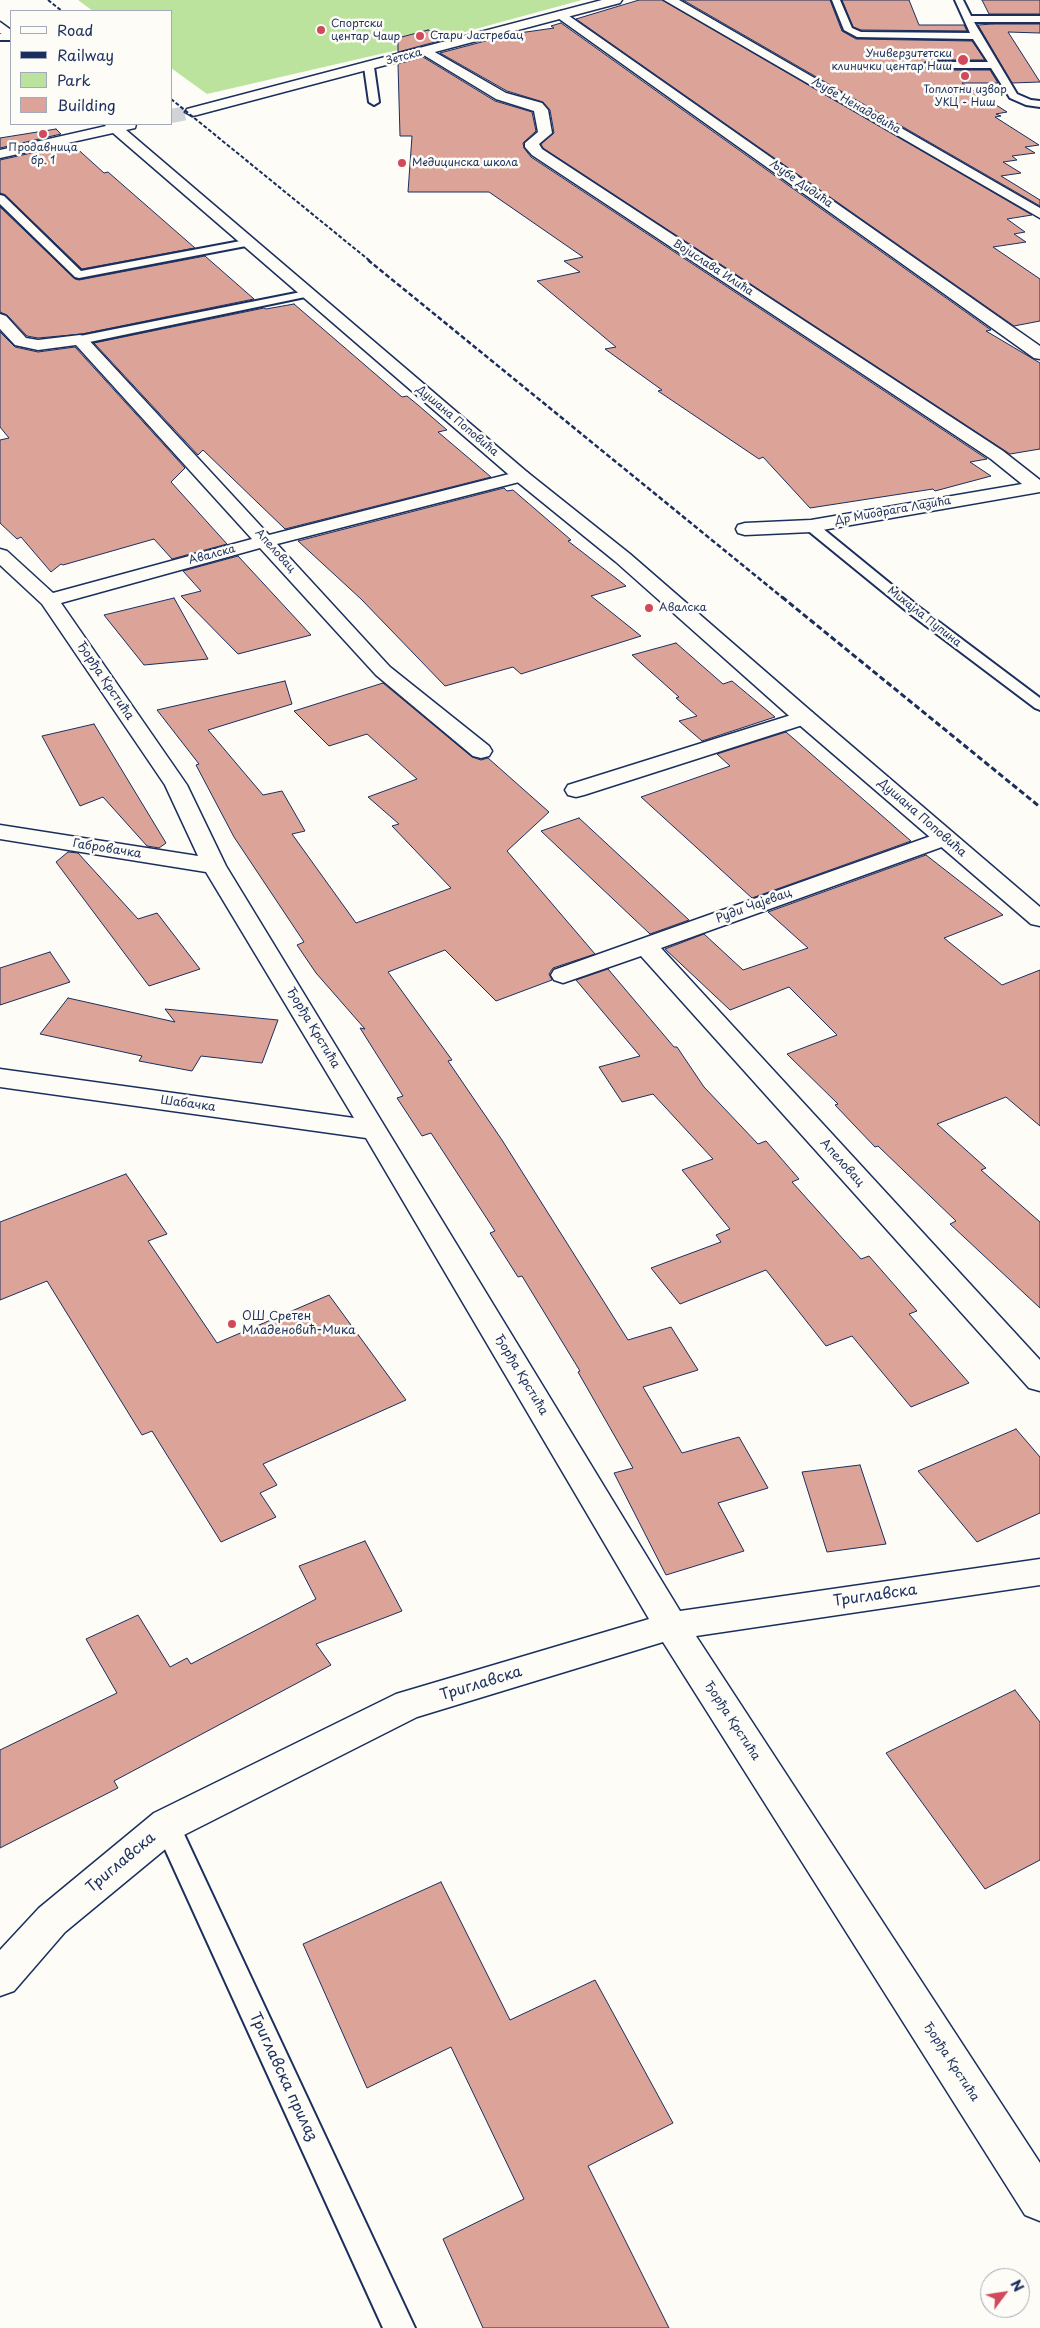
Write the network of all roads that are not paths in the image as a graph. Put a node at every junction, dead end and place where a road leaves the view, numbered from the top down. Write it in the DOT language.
graph roads {
  1 [pos="616,0"];
  2 [pos="670,0"];
  3 [pos="836,0"];
  4 [pos="958,0"];
  5 [pos="562,15"];
  6 [pos="968,19"];
  7 [pos="1040,19"];
  8 [pos="0,26"];
  9 [pos="10,36"];
  10 [pos="976,36"];
  11 [pos="426,52"];
  12 [pos="928,65"];
  13 [pos="993,65"];
  14 [pos="369,67"];
  15 [pos="374,102"];
  16 [pos="1040,104"];
  17 [pos="192,112"];
  18 [pos="113,126"];
  19 [pos="0,154"];
  20 [pos="0,198"];
  21 [pos="1040,214"];
  22 [pos="246,243"];
  23 [pos="306,294"];
  24 [pos="0,319"];
  25 [pos="80,340"];
  26 [pos="1040,354"];
  27 [pos="521,476"];
  28 [pos="1038,486"];
  29 [pos="811,526"];
  30 [pos="745,529"];
  31 [pos="266,541"];
  32 [pos="0,554"];
  33 [pos="49,600"];
  34 [pos="1040,705"];
  35 [pos="804,718"];
  36 [pos="481,751"];
  37 [pos="576,790"];
  38 [pos="0,832"];
  39 [pos="945,838"];
  40 [pos="214,866"];
  41 [pos="1040,919"];
  42 [pos="645,945"];
  43 [pos="563,975"];
  44 [pos="0,1078"];
  45 [pos="376,1130"];
  46 [pos="1040,1380"];
  47 [pos="1040,1572"];
  48 [pos="671,1626"];
  49 [pos="167,1825"];
  50 [pos="0,1978"];
  51 [pos="1040,2200"];
  52 [pos="399,2328"];
  1 -- 5 [label="street, Зетска"];
  2 -- 21 [label="street, Љубе Ненадовића"];
  3 -- 10 [label="lane"];
  4 -- 6 [label="lane"];
  5 -- 11 [label="street, Зетска"];
  5 -- 26 [label="street, Љубе Дидића"];
  6 -- 7 [label="lane"];
  6 -- 10 [label="lane"];
  8 -- 9 [label="street"];
  10 -- 13 [label="lane"];
  11 -- 14 [label="street, Зетска"];
  11 -- 28 [label="street, Војислава Илића"];
  12 -- 13 [label="lane"];
  13 -- 16 [label="lane"];
  14 -- 15 [label="lane"];
  14 -- 17 [label="street, Зетска"];
  18 -- 19 [label="street"];
  18 -- 22 [label="street, Душана Поповића"];
  20 -- 22 [label="lane"];
  22 -- 23 [label="street, Душана Поповића"];
  23 -- 25 [label="lane"];
  23 -- 27 [label="street, Душана Поповића"];
  24 -- 25 [label="street"];
  25 -- 31 [label="street, Апеловац"];
  27 -- 31 [label="street, Авалска"];
  27 -- 35 [label="street, Душана Поповића"];
  28 -- 29 [label="street, Др Миодрага Лазића"];
  29 -- 30 [label="street, Др Миодрага Лазића"];
  29 -- 34 [label="lane, Михајла Пупина"];
  31 -- 33 [label="street, Авалска"];
  31 -- 36 [label="street, Апеловац"];
  32 -- 33 [label="street, Ђорђа Крстића"];
  33 -- 40 [label="street, Ђорђа Крстића"];
  35 -- 37 [label="street"];
  35 -- 39 [label="street, Душана Поповића"];
  38 -- 40 [label="street, Габровачка"];
  39 -- 41 [label="street, Душана Поповића"];
  39 -- 42 [label="street, Руди Чајевац"];
  40 -- 45 [label="street, Ђорђа Крстића"];
  42 -- 43 [label="street, Руди Чајевац"];
  42 -- 46 [label="street, Апеловац"];
  44 -- 45 [label="street, Шабачка"];
  45 -- 48 [label="street, Ђорђа Крстића"];
  47 -- 48 [label="street, Триглавска"];
  48 -- 49 [label="street, Триглавска"];
  48 -- 51 [label="street, Ђорђа Крстића"];
  49 -- 50 [label="street, Триглавска"];
  49 -- 52 [label="lane, Триглавска прилаз"];
}
